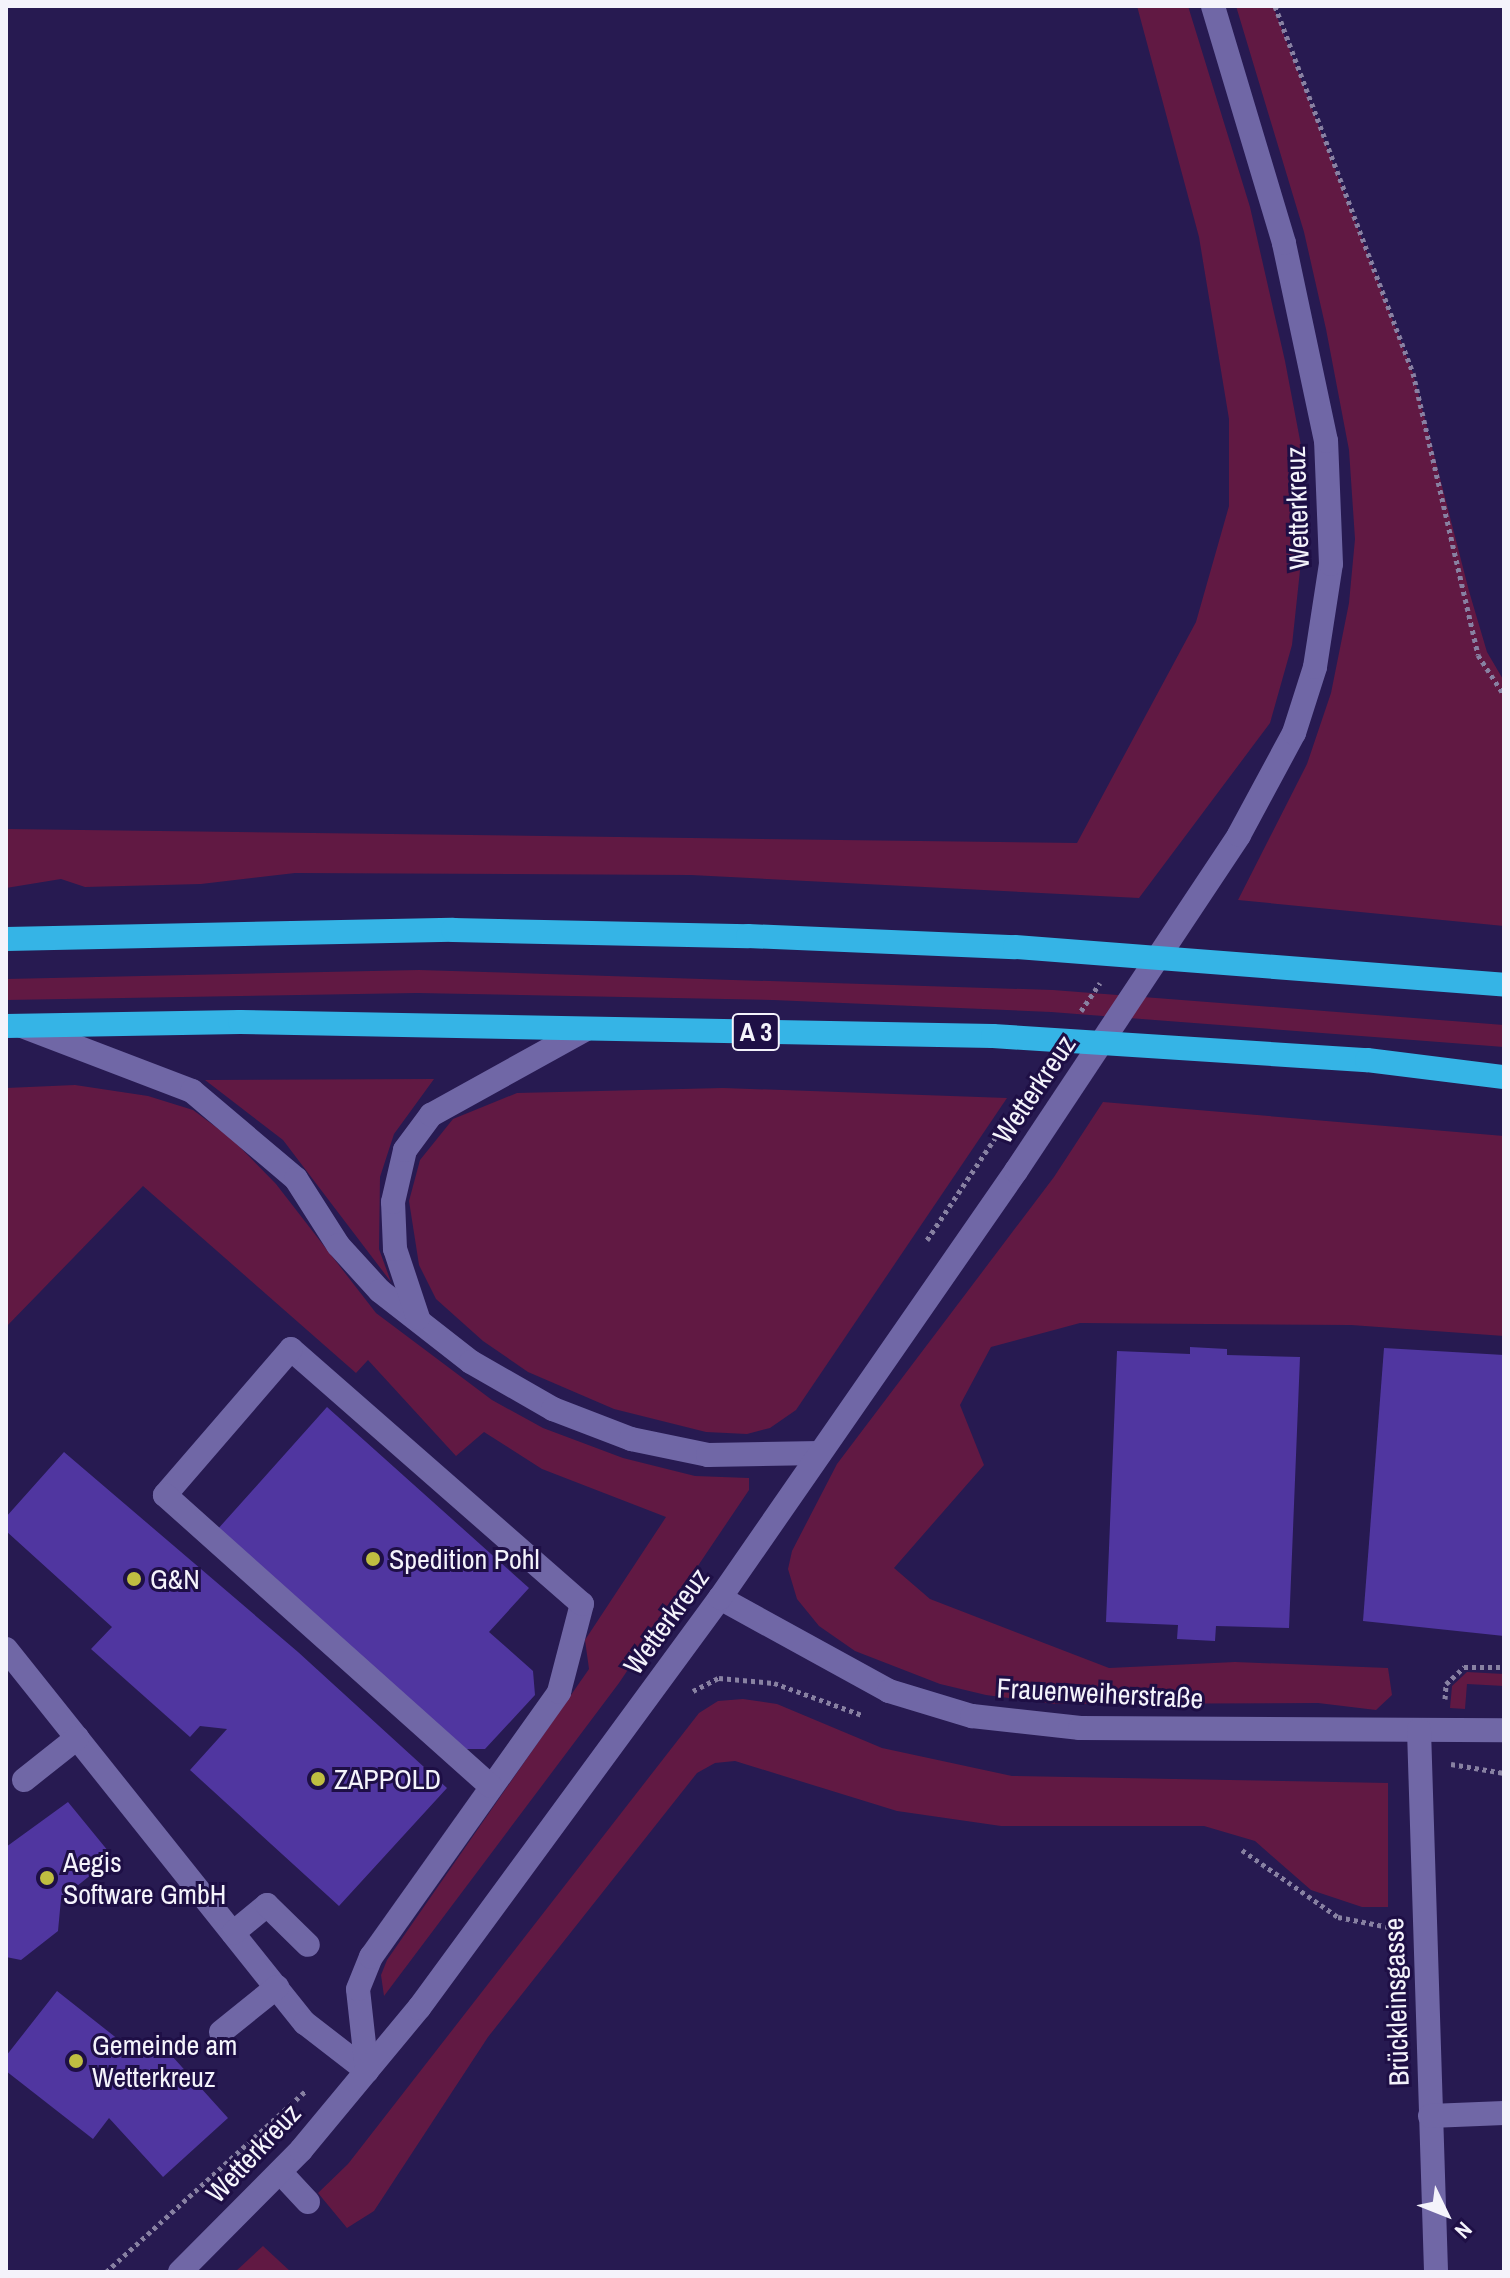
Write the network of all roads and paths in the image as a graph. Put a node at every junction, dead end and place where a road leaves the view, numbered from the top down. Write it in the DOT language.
graph roads {
  1 [pos="1213,6"];
  2 [pos="1275,6"];
  3 [pos="1504,695"];
  4 [pos="6,939"];
  5 [pos="1106,974"];
  6 [pos="1504,985"];
  7 [pos="1079,1013"];
  8 [pos="13,1026"];
  9 [pos="586,1029"];
  10 [pos="1043,1066"];
  11 [pos="1504,1077"];
  12 [pos="972,1172"];
  13 [pos="418,1318"];
  14 [pos="820,1453"];
  15 [pos="720,1598"];
  16 [pos="6,1649"];
  17 [pos="1504,1667"];
  18 [pos="684,1698"];
  19 [pos="1444,1705"];
  20 [pos="864,1716"];
  21 [pos="1419,1730"];
  22 [pos="1504,1730"];
  23 [pos="77,1738"];
  24 [pos="1420,1761"];
  25 [pos="1504,1773"];
  26 [pos="24,1780"];
  27 [pos="490,1786"];
  28 [pos="1242,1850"];
  29 [pos="1424,1927"];
  30 [pos="233,1933"];
  31 [pos="308,1945"];
  32 [pos="277,1987"];
  33 [pos="221,2032"];
  34 [pos="367,2071"];
  35 [pos="1504,2113"];
  36 [pos="1430,2116"];
  37 [pos="280,2172"];
  38 [pos="308,2202"];
  39 [pos="180,2272"];
  40 [pos="1436,2272"];
  1 -- 14 [label="street, Wetterkreuz"];
  2 -- 3 [label="path"];
  4 -- 6 [label="highway"];
  5 -- 7 [label="path"];
  8 -- 9 [label="highway, A 3"];
  8 -- 13 [label="street"];
  9 -- 11 [label="highway, A 3"];
  9 -- 13 [label="street"];
  10 -- 12 [label="path"];
  13 -- 14 [label="street"];
  14 -- 15 [label="street, Wetterkreuz"];
  15 -- 21 [label="street, Frauenweiherstraße"];
  15 -- 34 [label="street, Wetterkreuz"];
  16 -- 23 [label="street"];
  17 -- 19 [label="path"];
  18 -- 20 [label="path"];
  21 -- 22 [label="street, Frauenweiherstraße"];
  21 -- 24 [label="street, Brückleinsgasse"];
  23 -- 26 [label="street"];
  23 -- 30 [label="street"];
  24 -- 25 [label="path"];
  24 -- 29 [label="street, Brückleinsgasse"];
  27 -- 27 [label="street"];
  27 -- 34 [label="street"];
  28 -- 29 [label="path"];
  29 -- 36 [label="street, Brückleinsgasse"];
  30 -- 31 [label="street"];
  30 -- 32 [label="street"];
  32 -- 33 [label="street"];
  32 -- 34 [label="street"];
  34 -- 37 [label="street, Wetterkreuz"];
  35 -- 36 [label="street"];
  36 -- 40 [label="street, Brückleinsgasse"];
  37 -- 38 [label="street"];
  37 -- 39 [label="street, Wetterkreuz"];
}
